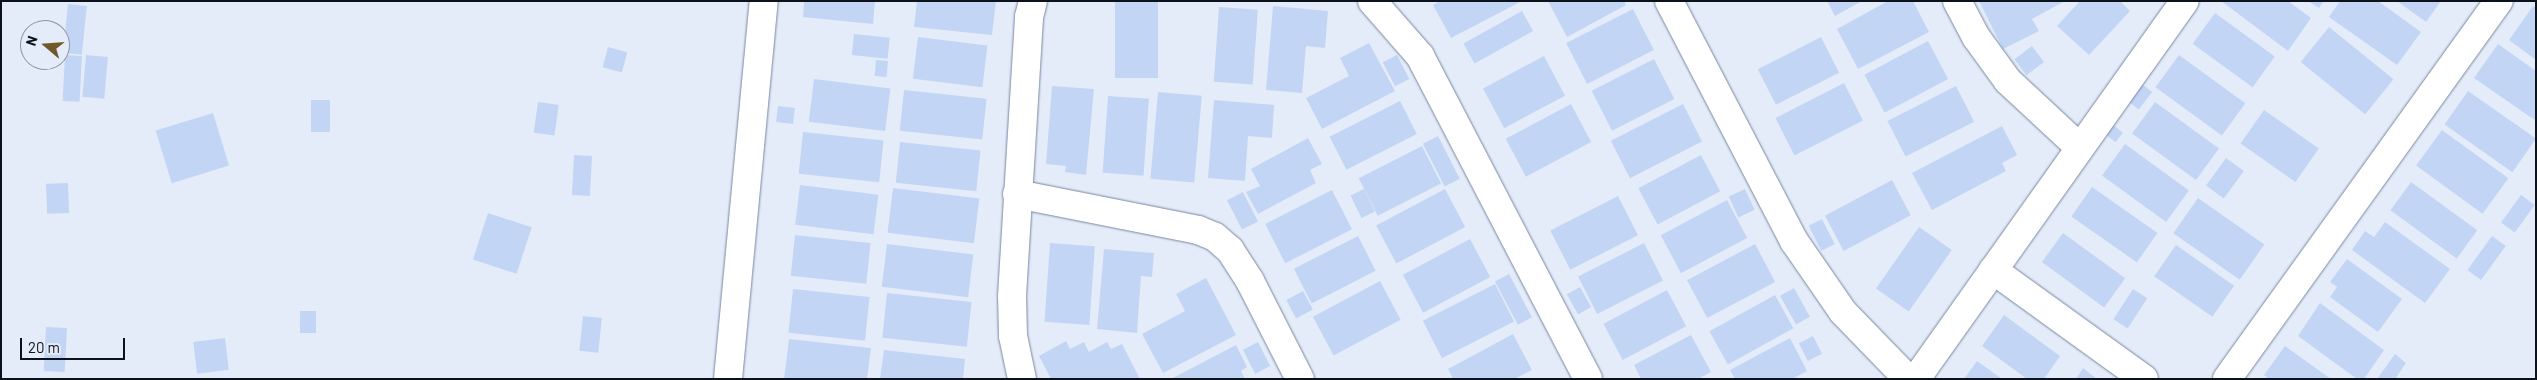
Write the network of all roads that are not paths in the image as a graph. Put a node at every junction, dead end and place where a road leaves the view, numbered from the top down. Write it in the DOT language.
graph roads {
  1 [pos="764,1"];
  2 [pos="1033,1"];
  3 [pos="1372,1"];
  4 [pos="1669,1"];
  5 [pos="1957,1"];
  6 [pos="2184,1"];
  7 [pos="2499,1"];
  8 [pos="2080,148"];
  9 [pos="1018,194"];
  10 [pos="1993,270"];
  11 [pos="728,379"];
  12 [pos="1022,379"];
  13 [pos="1300,379"];
  14 [pos="1588,379"];
  15 [pos="1908,379"];
  16 [pos="1916,379"];
  17 [pos="2144,379"];
  18 [pos="2227,379"];
  1 -- 11 [label="street"];
  2 -- 9 [label="street"];
  3 -- 14 [label="street"];
  4 -- 15 [label="street"];
  5 -- 8 [label="street"];
  6 -- 8 [label="street"];
  7 -- 18 [label="street"];
  8 -- 10 [label="street"];
  9 -- 12 [label="street"];
  9 -- 13 [label="street"];
  10 -- 16 [label="street"];
  10 -- 17 [label="street"];
}
